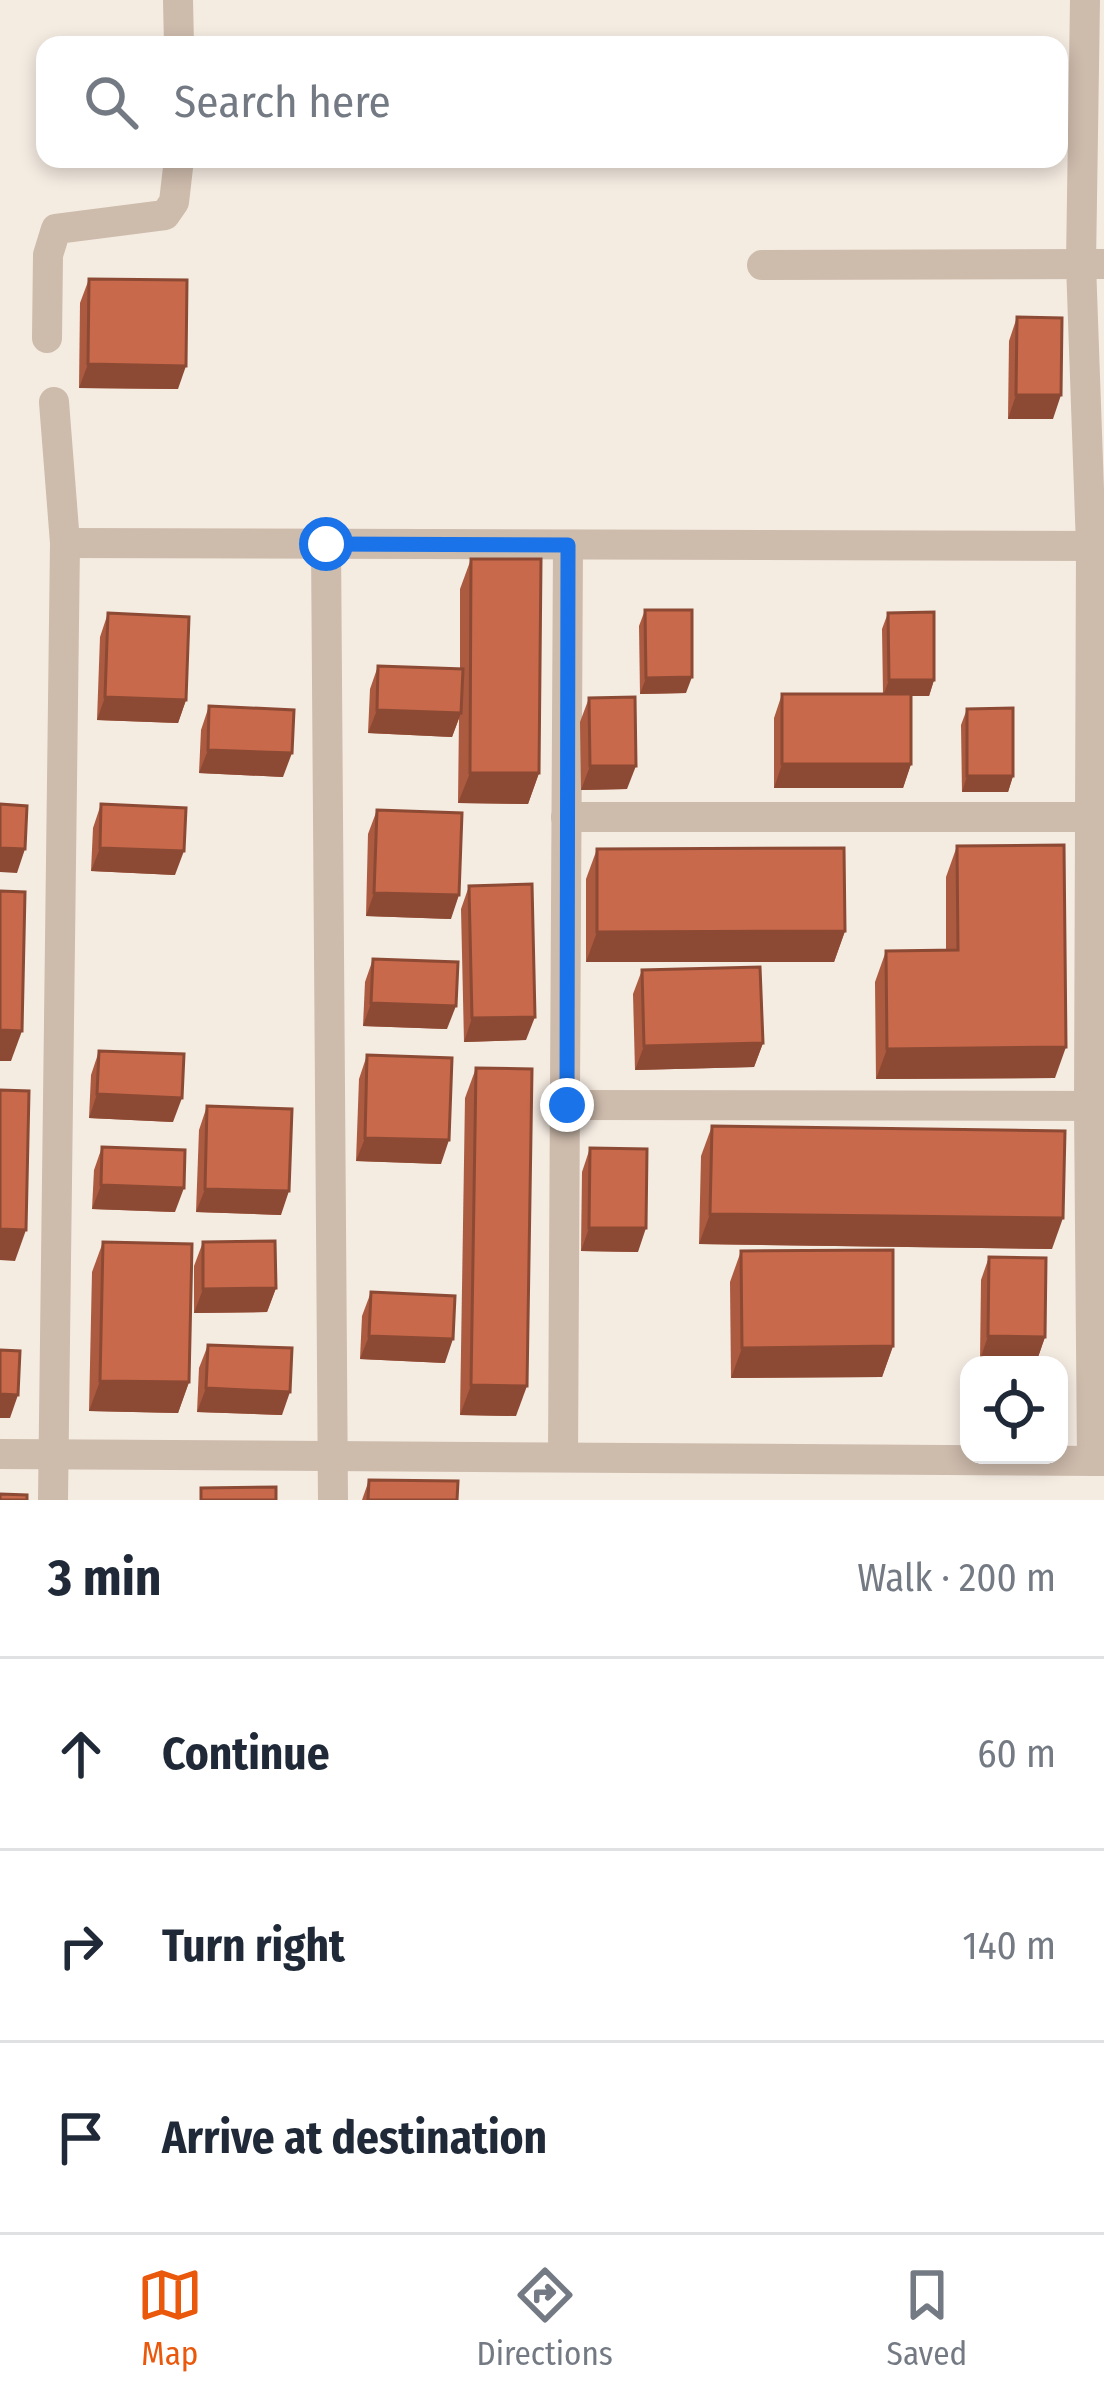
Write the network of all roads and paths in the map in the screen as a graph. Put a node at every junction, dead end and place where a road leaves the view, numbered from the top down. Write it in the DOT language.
graph roads {
  1 [pos="178,0"];
  2 [pos="1084,0"];
  3 [pos="179,36"];
  4 [pos="178,168"];
  5 [pos="1092,264"];
  6 [pos="762,265"];
  7 [pos="47,338"];
  8 [pos="54,402"];
  9 [pos="65,543"];
  10 [pos="326,544"];
  11 [pos="568,545"];
  12 [pos="1098,546"];
  13 [pos="566,817"];
  14 [pos="1096,817"];
  15 [pos="567,1105"];
  16 [pos="1096,1106"];
  17 [pos="0,1454"];
  18 [pos="53,1454"];
  19 [pos="332,1456"];
  20 [pos="563,1457"];
  21 [pos="1098,1461"];
  22 [pos="53,1500"];
  23 [pos="333,1500"];
  1 -- 3 [label="street"];
  2 -- 5 [label="street"];
  4 -- 7 [label="street"];
  5 -- 6 [label="street"];
  5 -- 12 [label="street"];
  8 -- 9 [label="street"];
  9 -- 10 [label="street"];
  9 -- 18 [label="street"];
  10 -- 11 [label="street"];
  10 -- 19 [label="street"];
  11 -- 12 [label="street"];
  11 -- 13 [label="street"];
  12 -- 14 [label="street"];
  13 -- 14 [label="street"];
  13 -- 15 [label="street"];
  14 -- 16 [label="street"];
  15 -- 16 [label="street"];
  15 -- 20 [label="street"];
  16 -- 21 [label="street"];
  17 -- 18 [label="street"];
  18 -- 19 [label="street"];
  18 -- 22 [label="street"];
  19 -- 20 [label="street"];
  19 -- 23 [label="street"];
  20 -- 21 [label="street"];
}
